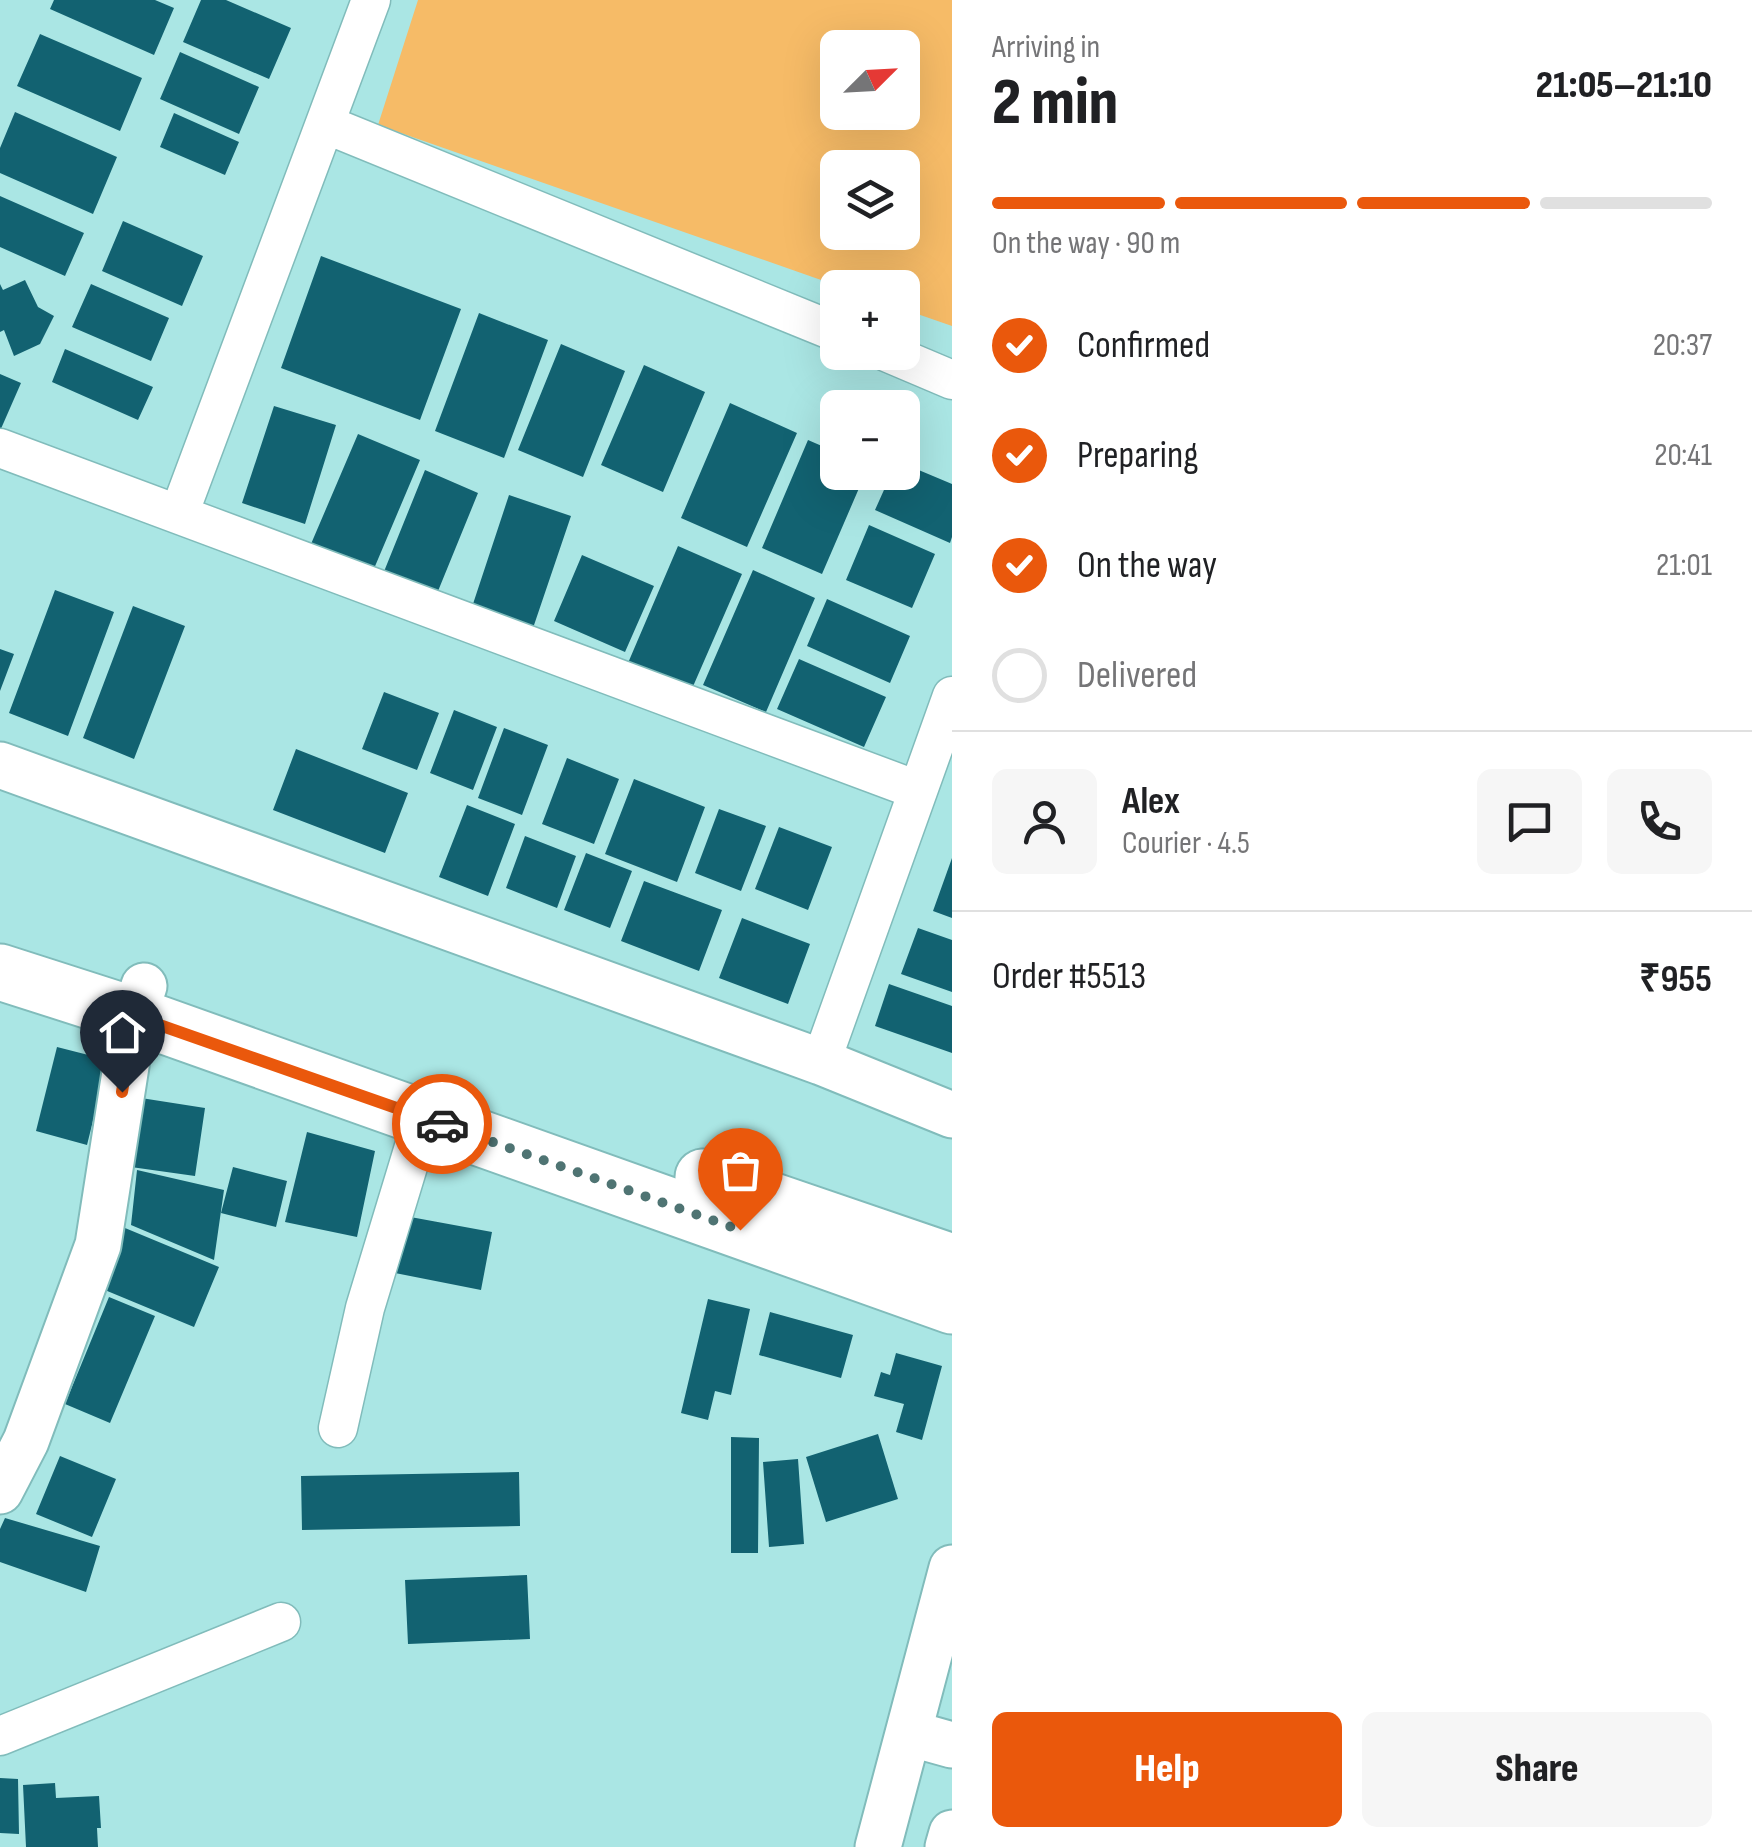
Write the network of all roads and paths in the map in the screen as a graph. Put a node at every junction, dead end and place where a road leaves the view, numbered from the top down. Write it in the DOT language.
graph roads {
  1 [pos="371,0"];
  2 [pos="325,124"];
  3 [pos="820,326"];
  4 [pos="920,366"];
  5 [pos="952,380"];
  6 [pos="0,448"];
  7 [pos="180,514"];
  8 [pos="952,696"];
  9 [pos="0,765"];
  10 [pos="918,790"];
  11 [pos="0,936"];
  12 [pos="0,972"];
  13 [pos="139,1001"];
  14 [pos="821,1062"];
  15 [pos="952,1115"];
  16 [pos="423,1117"];
  17 [pos="952,1262"];
  18 [pos="952,1306"];
  19 [pos="338,1428"];
  20 [pos="0,1491"];
  21 [pos="952,1568"];
  22 [pos="281,1622"];
  23 [pos="908,1733"];
  24 [pos="0,1736"];
  25 [pos="952,1744"];
  26 [pos="952,1832"];
  27 [pos="878,1847"];
  28 [pos="948,1847"];
  1 -- 2 [label="street"];
  2 -- 3 [label="street"];
  2 -- 7 [label="street"];
  4 -- 5 [label="street"];
  6 -- 7 [label="street"];
  7 -- 10 [label="street"];
  8 -- 10 [label="street"];
  9 -- 14 [label="street"];
  10 -- 14 [label="street"];
  11 -- 13 [label="main road"];
  12 -- 13 [label="main road"];
  13 -- 16 [label="main road"];
  13 -- 17 [label="main road"];
  13 -- 20 [label="street"];
  14 -- 15 [label="street"];
  16 -- 18 [label="main road"];
  16 -- 19 [label="street"];
  21 -- 23 [label="street"];
  22 -- 24 [label="street"];
  23 -- 25 [label="street"];
  23 -- 27 [label="street"];
  26 -- 28 [label="street"];
}
